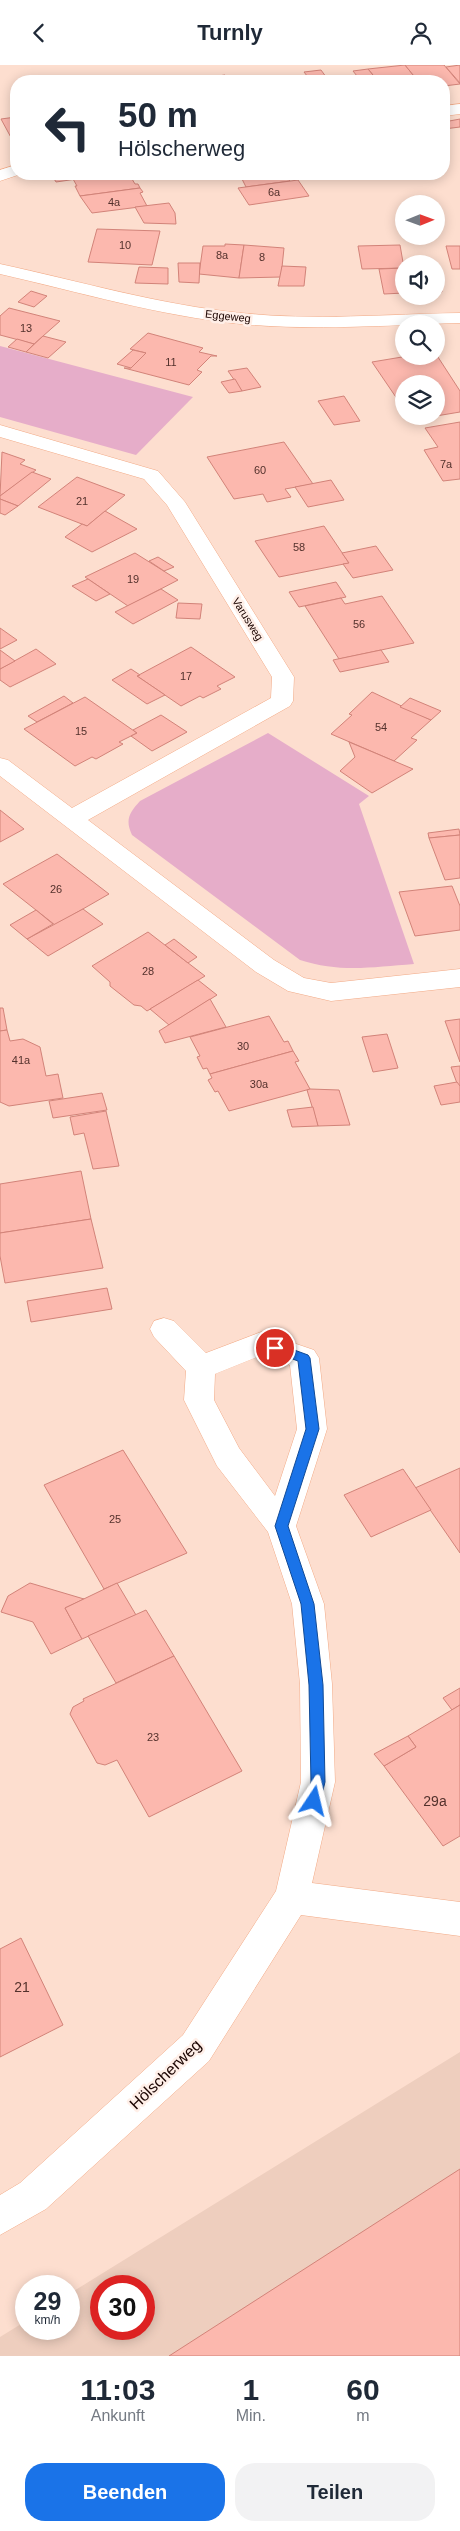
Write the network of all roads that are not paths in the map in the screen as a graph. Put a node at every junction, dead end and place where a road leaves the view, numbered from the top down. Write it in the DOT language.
graph roads {
  1 [pos="0,269"];
  2 [pos="460,318"];
  3 [pos="0,431"];
  4 [pos="0,765"];
  5 [pos="73,818"];
  6 [pos="460,978"];
  7 [pos="164,1329"];
  8 [pos="201,1367"];
  9 [pos="281,1526"];
  10 [pos="292,1897"];
  11 [pos="460,1919"];
  12 [pos="0,2216"];
  1 -- 2 [label="street, Eggeweg"];
  3 -- 5 [label="street, Varusweg"];
  4 -- 5 [label="street"];
  5 -- 6 [label="street"];
  7 -- 8 [label="street"];
  8 -- 9 [label="street, Hölscherweg"];
  8 -- 9 [label="street"];
  9 -- 10 [label="street, Hölscherweg"];
  10 -- 11 [label="street"];
  10 -- 12 [label="street, Hölscherweg"];
}
